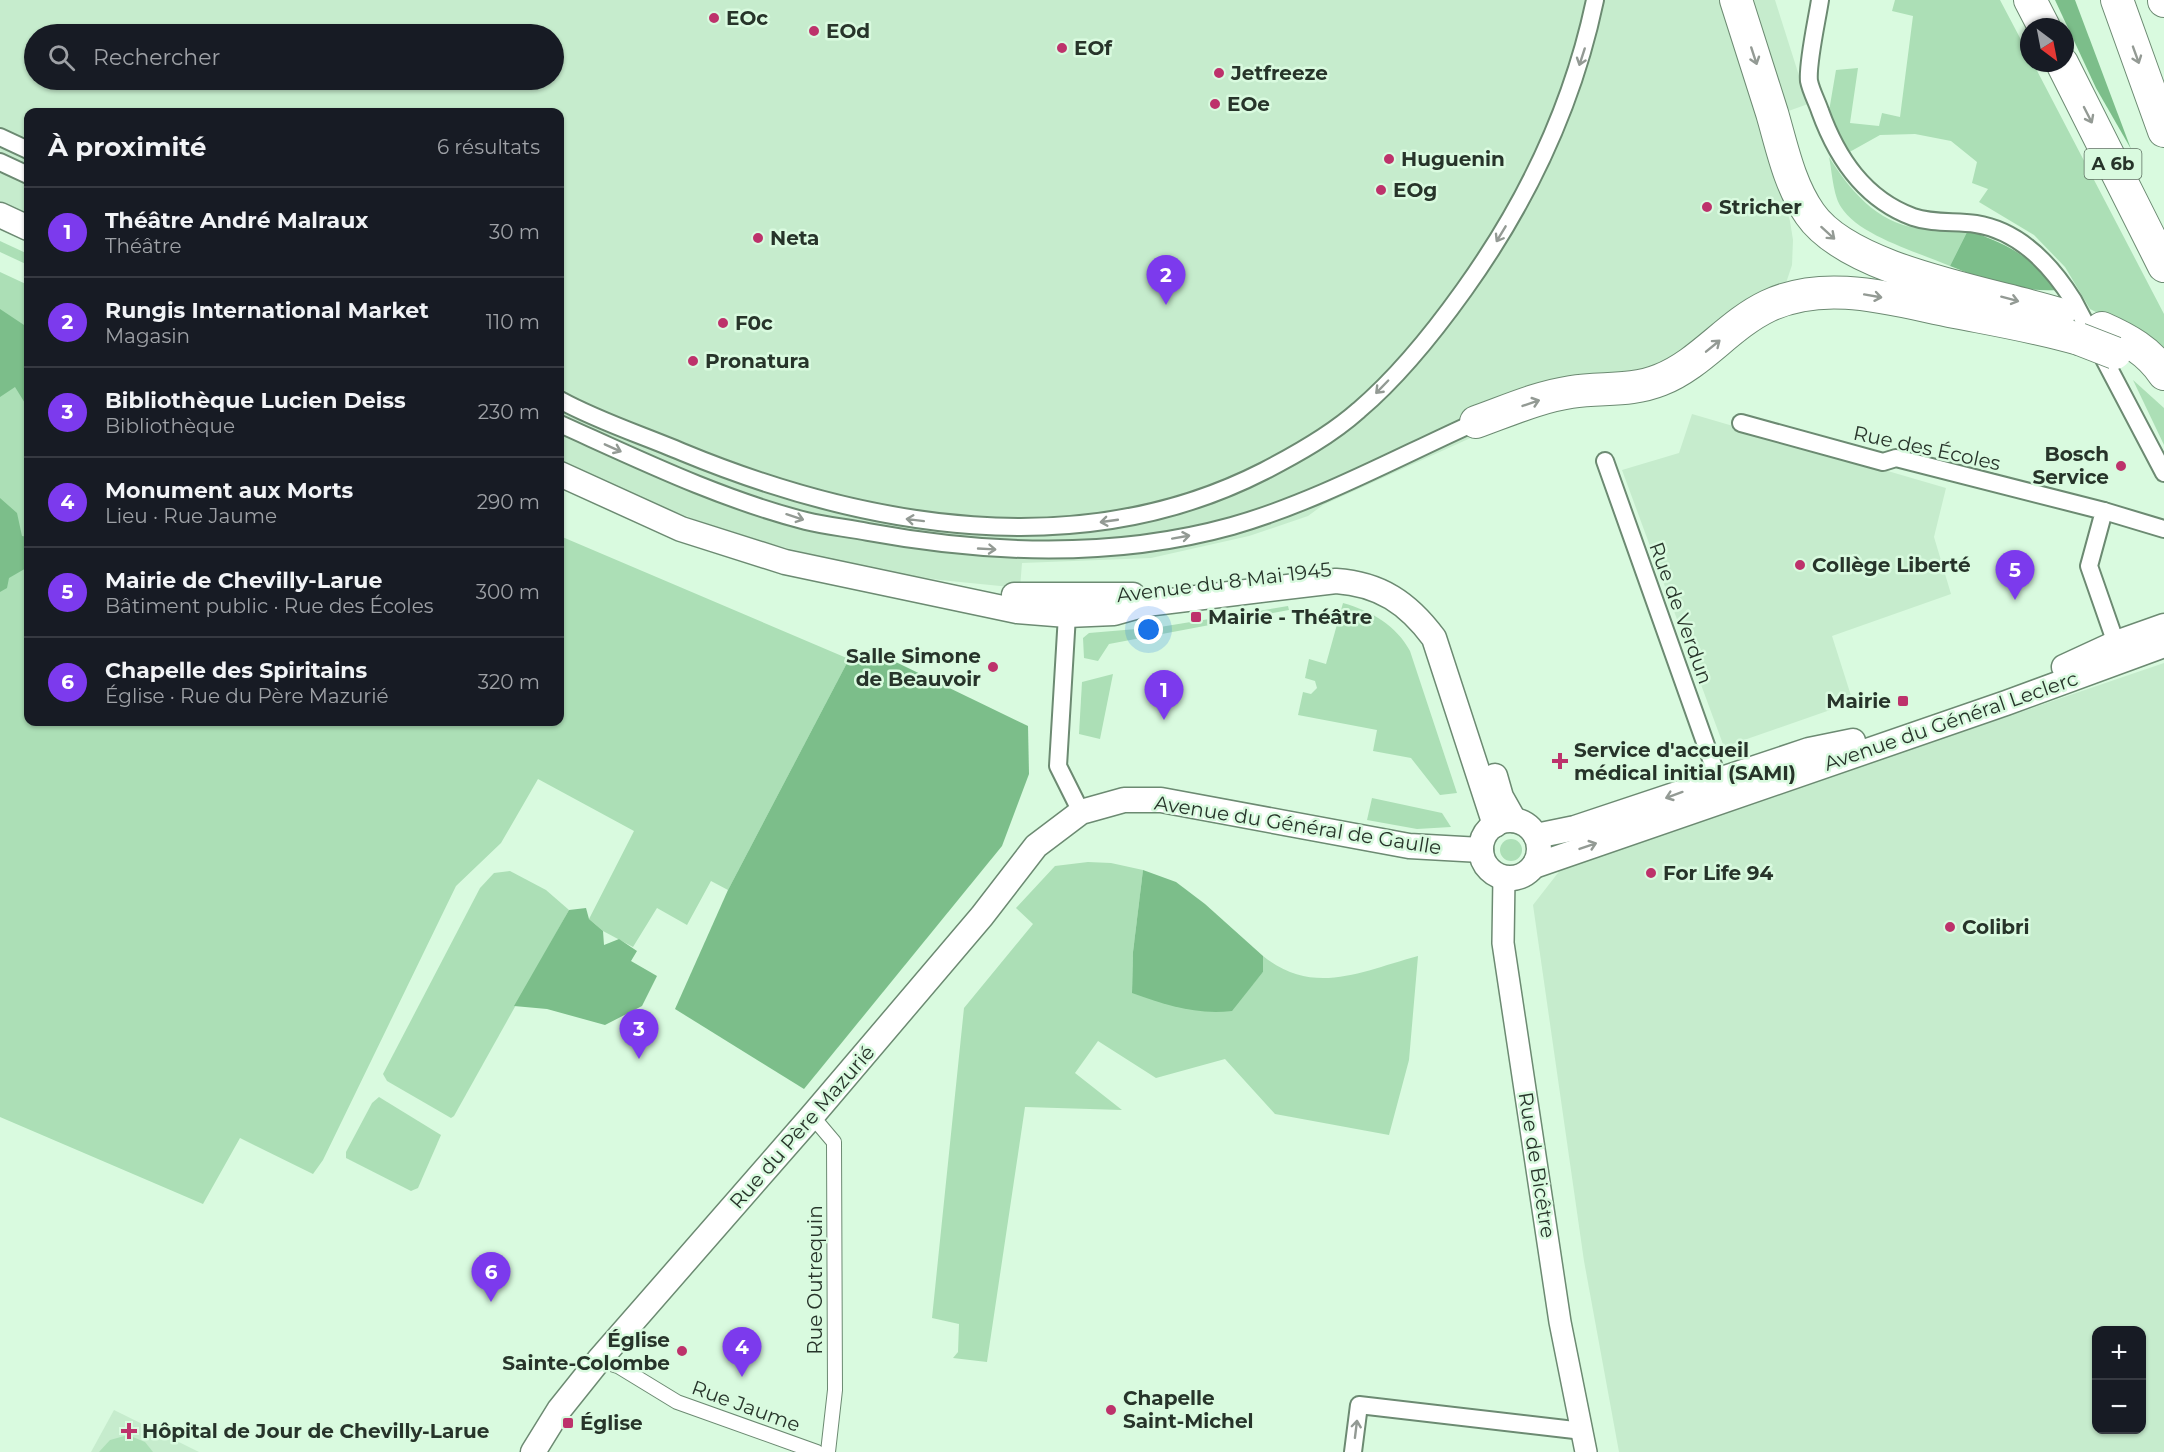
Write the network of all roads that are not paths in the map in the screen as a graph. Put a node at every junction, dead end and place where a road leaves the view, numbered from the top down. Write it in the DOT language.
graph roads {
  1 [pos="1595,0"];
  2 [pos="1736,0"];
  3 [pos="1820,0"];
  4 [pos="2030,0"];
  5 [pos="2117,0"];
  6 [pos="2039,18"];
  7 [pos="2067,72"];
  8 [pos="2164,131"];
  9 [pos="0,137"];
  10 [pos="24,148"];
  11 [pos="0,162"];
  12 [pos="24,173"];
  13 [pos="0,215"];
  14 [pos="24,226"];
  15 [pos="2164,266"];
  16 [pos="2092,334"];
  17 [pos="2164,374"];
  18 [pos="2164,383"];
  19 [pos="564,402"];
  20 [pos="1476,422"];
  21 [pos="1741,423"];
  22 [pos="564,426"];
  23 [pos="1605,461"];
  24 [pos="2164,473"];
  25 [pos="564,476"];
  26 [pos="2104,511"];
  27 [pos="2164,529"];
  28 [pos="922,590"];
  29 [pos="1126,596"];
  30 [pos="1066,615"];
  31 [pos="2164,626"];
  32 [pos="2164,645"];
  33 [pos="2119,652"];
  34 [pos="1718,779"];
  35 [pos="1081,812"];
  36 [pos="1505,822"];
  37 [pos="1536,836"];
  38 [pos="1481,850"];
  39 [pos="1533,866"];
  40 [pos="1504,877"];
  41 [pos="812,1116"];
  42 [pos="599,1360"];
  43 [pos="1585,1442"];
  44 [pos="533,1452"];
  45 [pos="817,1452"];
  46 [pos="828,1452"];
  47 [pos="1353,1452"];
  1 -- 19 [label="street, one-way"];
  2 -- 16 [label="highway, one-way"];
  3 -- 24 [label="street"];
  4 -- 6 [label="highway"];
  5 -- 8 [label="highway, one-way"];
  7 -- 15 [label="highway, A 6b, one-way"];
  9 -- 10 [label="street"];
  11 -- 12 [label="street"];
  13 -- 14 [label="main road"];
  16 -- 17 [label="highway"];
  16 -- 18 [label="highway"];
  20 -- 16 [label="highway, one-way"];
  22 -- 20 [label="street, one-way"];
  21 -- 26 [label="street, Rue des Écoles"];
  23 -- 34 [label="street, Rue de Verdun"];
  25 -- 28 [label="main road, Avenue du 8 Mai 1945"];
  26 -- 27 [label="street, Rue des Écoles"];
  26 -- 33 [label="street"];
  28 -- 29 [label="main road, Avenue du 8 Mai 1945"];
  28 -- 30 [label="main road, Avenue du 8 Mai 1945"];
  29 -- 30 [label="street"];
  29 -- 36 [label="main road, Avenue du 8 Mai 1945"];
  30 -- 35 [label="street"];
  30 -- 36 [label="main road, Avenue du 8 Mai 1945"];
  31 -- 33 [label="main road"];
  32 -- 33 [label="main road, Avenue du Général Leclerc"];
  33 -- 34 [label="main road"];
  39 -- 33 [label="main road, Avenue du Général Leclerc, one-way"];
  34 -- 37 [label="main road, one-way"];
  35 -- 38 [label="main road, Avenue du Général de Gaulle"];
  35 -- 41 [label="main road, Rue du Père Mazurié"];
  36 -- 37 [label="main road"];
  36 -- 38 [label="main road"];
  37 -- 39 [label="main road"];
  38 -- 40 [label="main road"];
  39 -- 40 [label="main road"];
  40 -- 43 [label="street, Rue de Bicêtre"];
  41 -- 42 [label="main road, Rue du Père Mazurié"];
  41 -- 46 [label="street, Rue Outrequin"];
  42 -- 44 [label="main road, Rue du Père Mazurié"];
  42 -- 45 [label="street, Rue Jaume"];
  47 -- 43 [label="street, one-way"];
}
